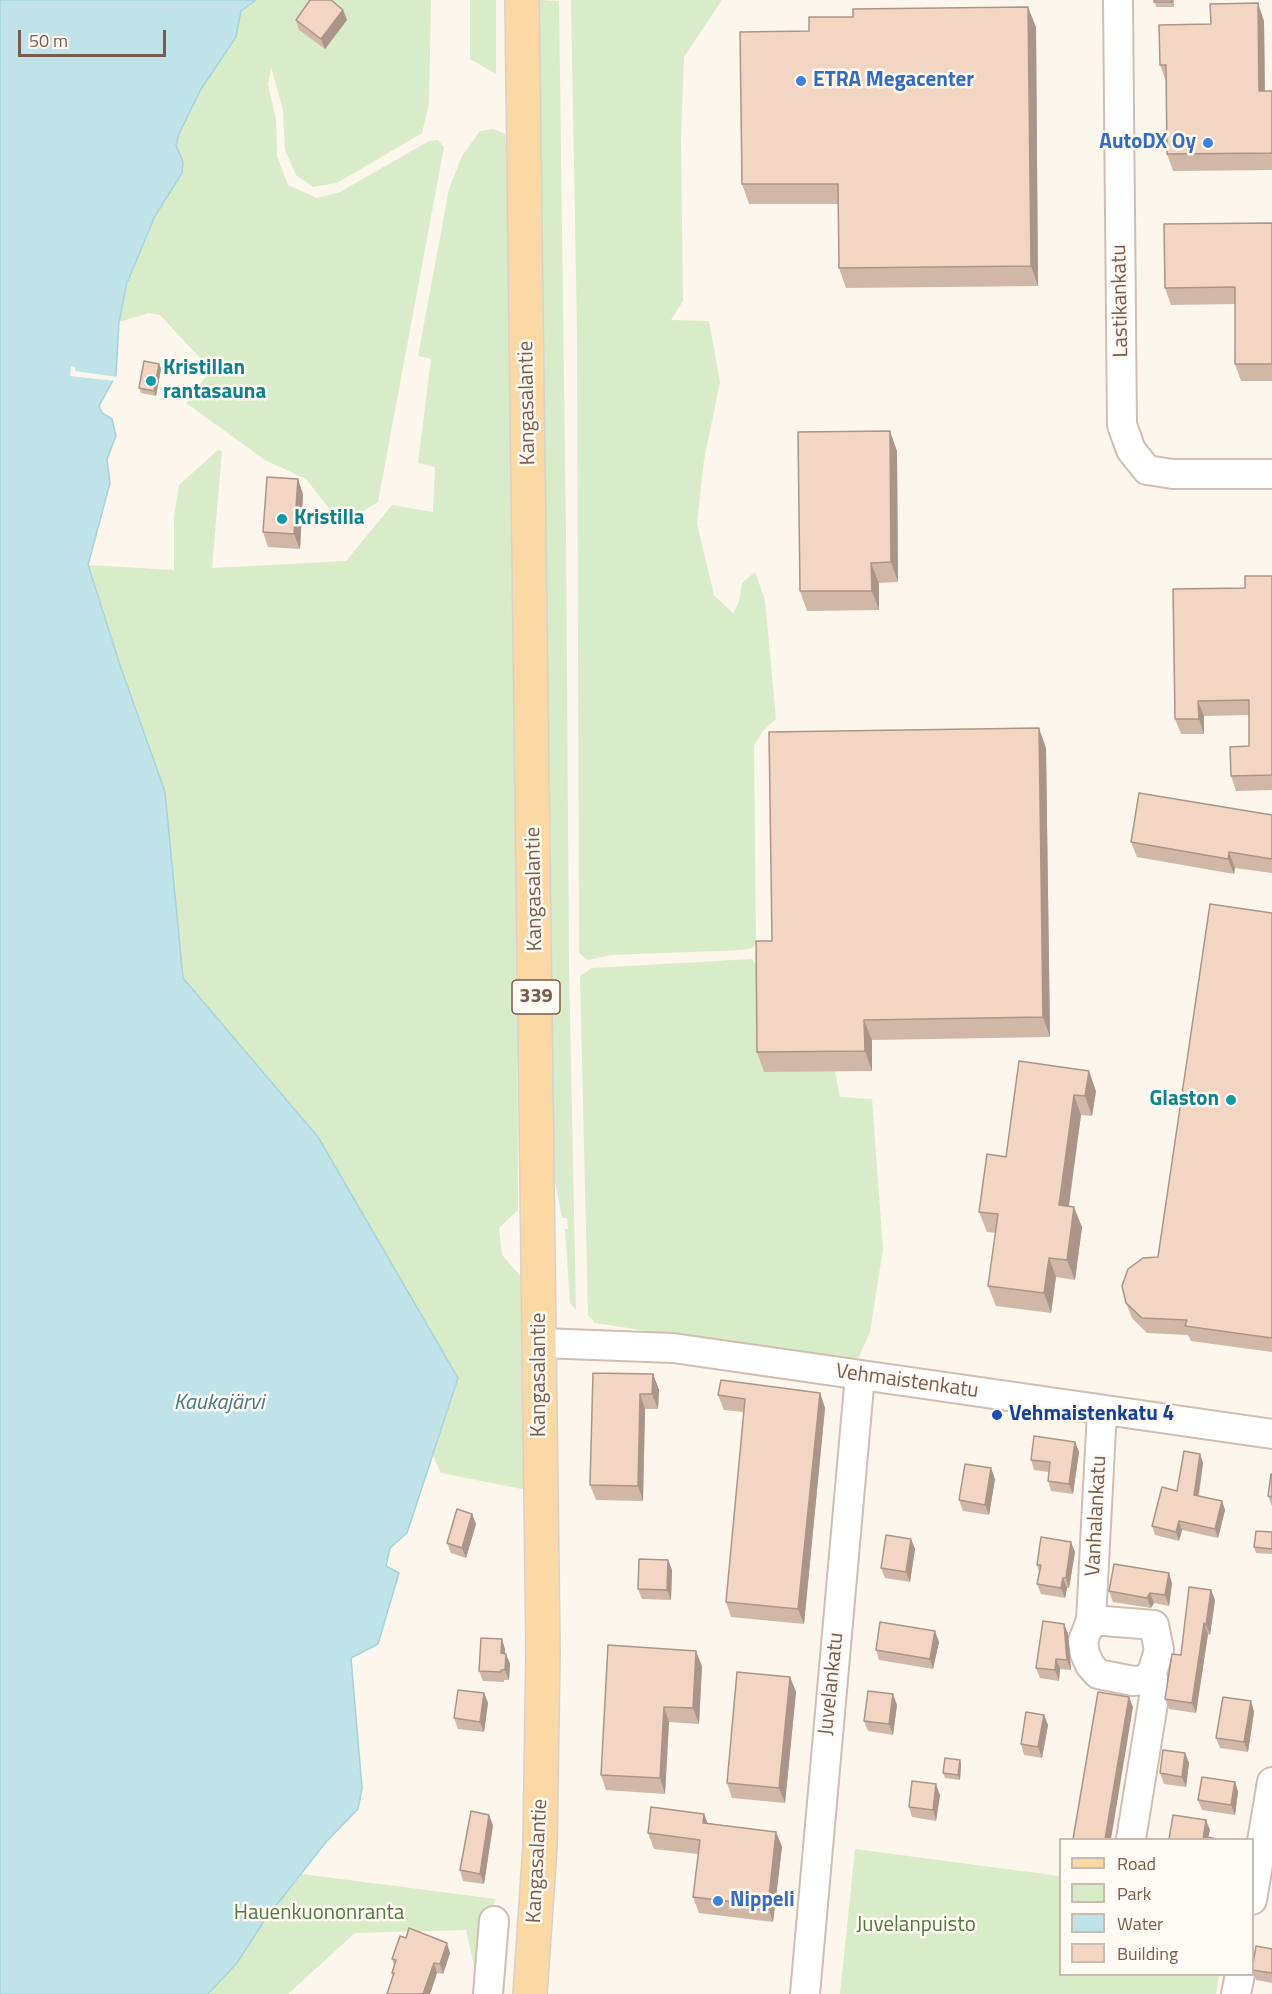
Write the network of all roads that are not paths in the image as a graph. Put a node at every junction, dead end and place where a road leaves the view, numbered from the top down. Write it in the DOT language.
graph roads {
  1 [pos="522,0"];
  2 [pos="1118,0"];
  3 [pos="1272,474"];
  4 [pos="541,1343"];
  5 [pos="860,1375"];
  6 [pos="1102,1411"];
  7 [pos="1272,1434"];
  8 [pos="1091,1620"];
  9 [pos="1152,1673"];
  10 [pos="1271,1791"];
  11 [pos="1131,1838"];
  12 [pos="1254,1889"];
  13 [pos="494,1921"];
  14 [pos="1240,1976"];
  15 [pos="488,1994"];
  16 [pos="530,1994"];
  17 [pos="805,1994"];
  18 [pos="1236,1994"];
  1 -- 4 [label="main road, Kangasalantie / 339"];
  2 -- 3 [label="street, Lastikankatu"];
  4 -- 5 [label="street, Vehmaistenkatu"];
  4 -- 16 [label="main road, Kangasalantie / 339"];
  5 -- 6 [label="street, Vehmaistenkatu"];
  5 -- 17 [label="street, Juvelankatu"];
  6 -- 7 [label="street, Vehmaistenkatu"];
  6 -- 8 [label="street, Vanhalankatu"];
  8 -- 9 [label="street"];
  8 -- 9 [label="street, Vanhalankatu"];
  9 -- 11 [label="street"];
  10 -- 12 [label="street"];
  13 -- 15 [label="street"];
  14 -- 18 [label="street"];
}
